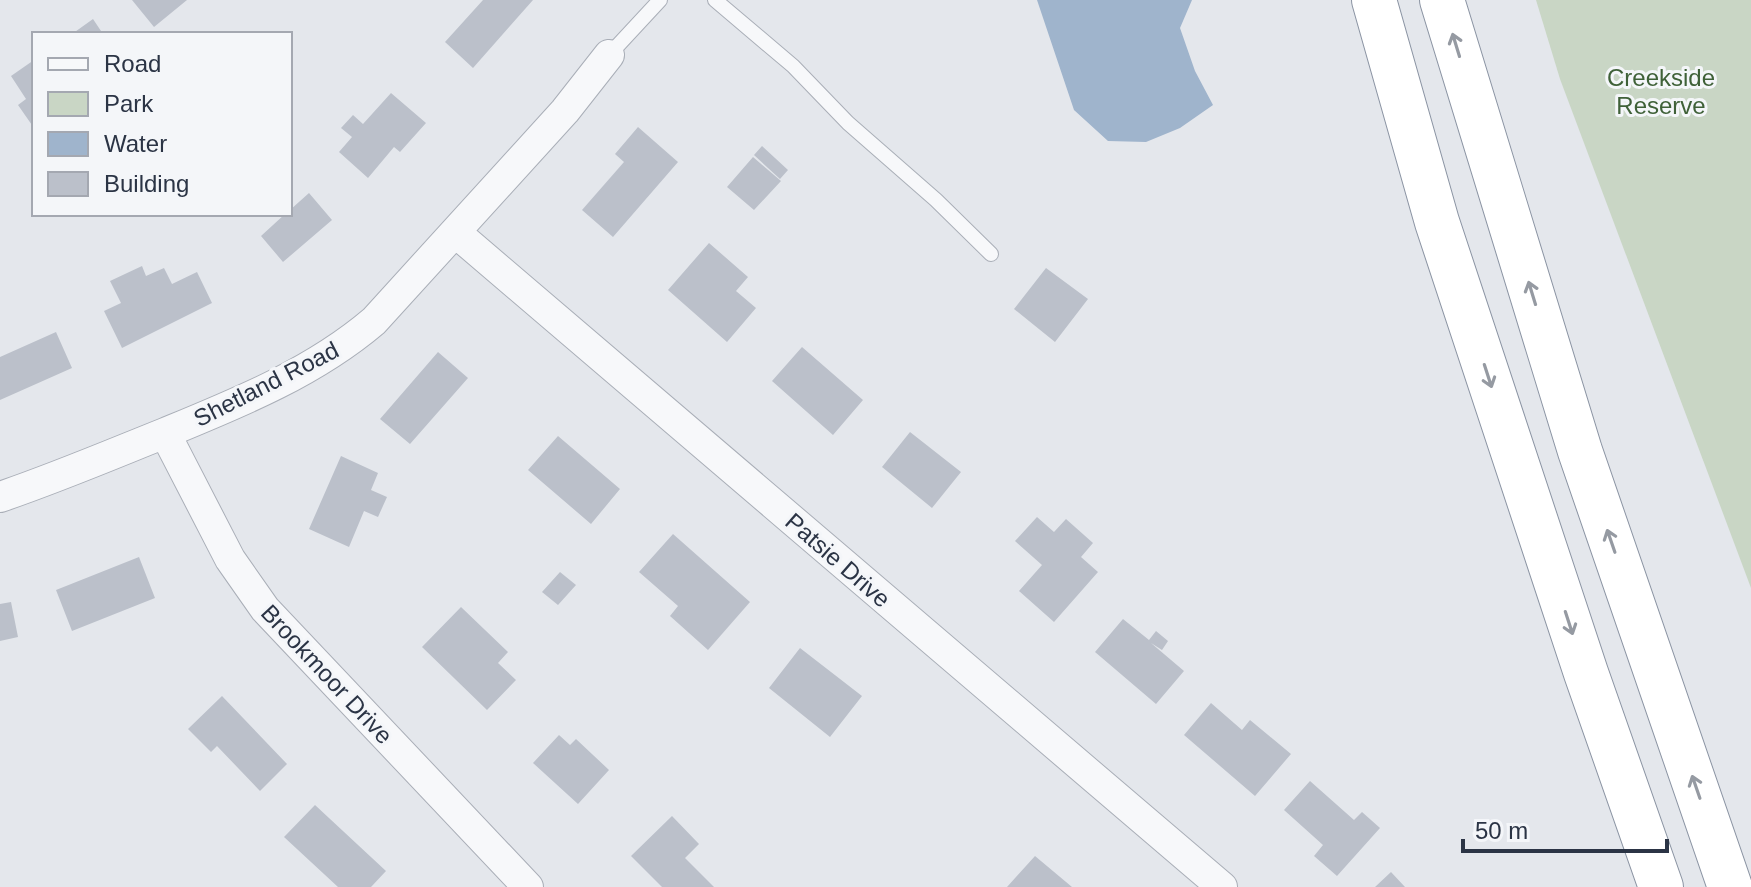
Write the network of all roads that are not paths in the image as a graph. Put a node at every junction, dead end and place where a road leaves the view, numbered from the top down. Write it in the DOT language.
graph roads {
  1 [pos="660,0"];
  2 [pos="715,0"];
  3 [pos="1343,0"];
  4 [pos="1374,0"];
  5 [pos="1442,0"];
  6 [pos="609,55"];
  7 [pos="1437,222"];
  8 [pos="455,232"];
  9 [pos="991,254"];
  10 [pos="165,433"];
  11 [pos="0,497"];
  12 [pos="528,887"];
  13 [pos="1222,887"];
  14 [pos="1661,887"];
  15 [pos="1730,887"];
  1 -- 6 [label="lane"];
  2 -- 9 [label="lane"];
  3 -- 7 [label="highway"];
  4 -- 7 [label="highway"];
  15 -- 5 [label="highway, one-way"];
  6 -- 8 [label="street, Shetland Road"];
  7 -- 14 [label="highway, one-way"];
  8 -- 10 [label="street, Shetland Road"];
  8 -- 13 [label="street, Patsie Drive"];
  10 -- 11 [label="street, Shetland Road"];
  10 -- 12 [label="street, Brookmoor Drive"];
}
